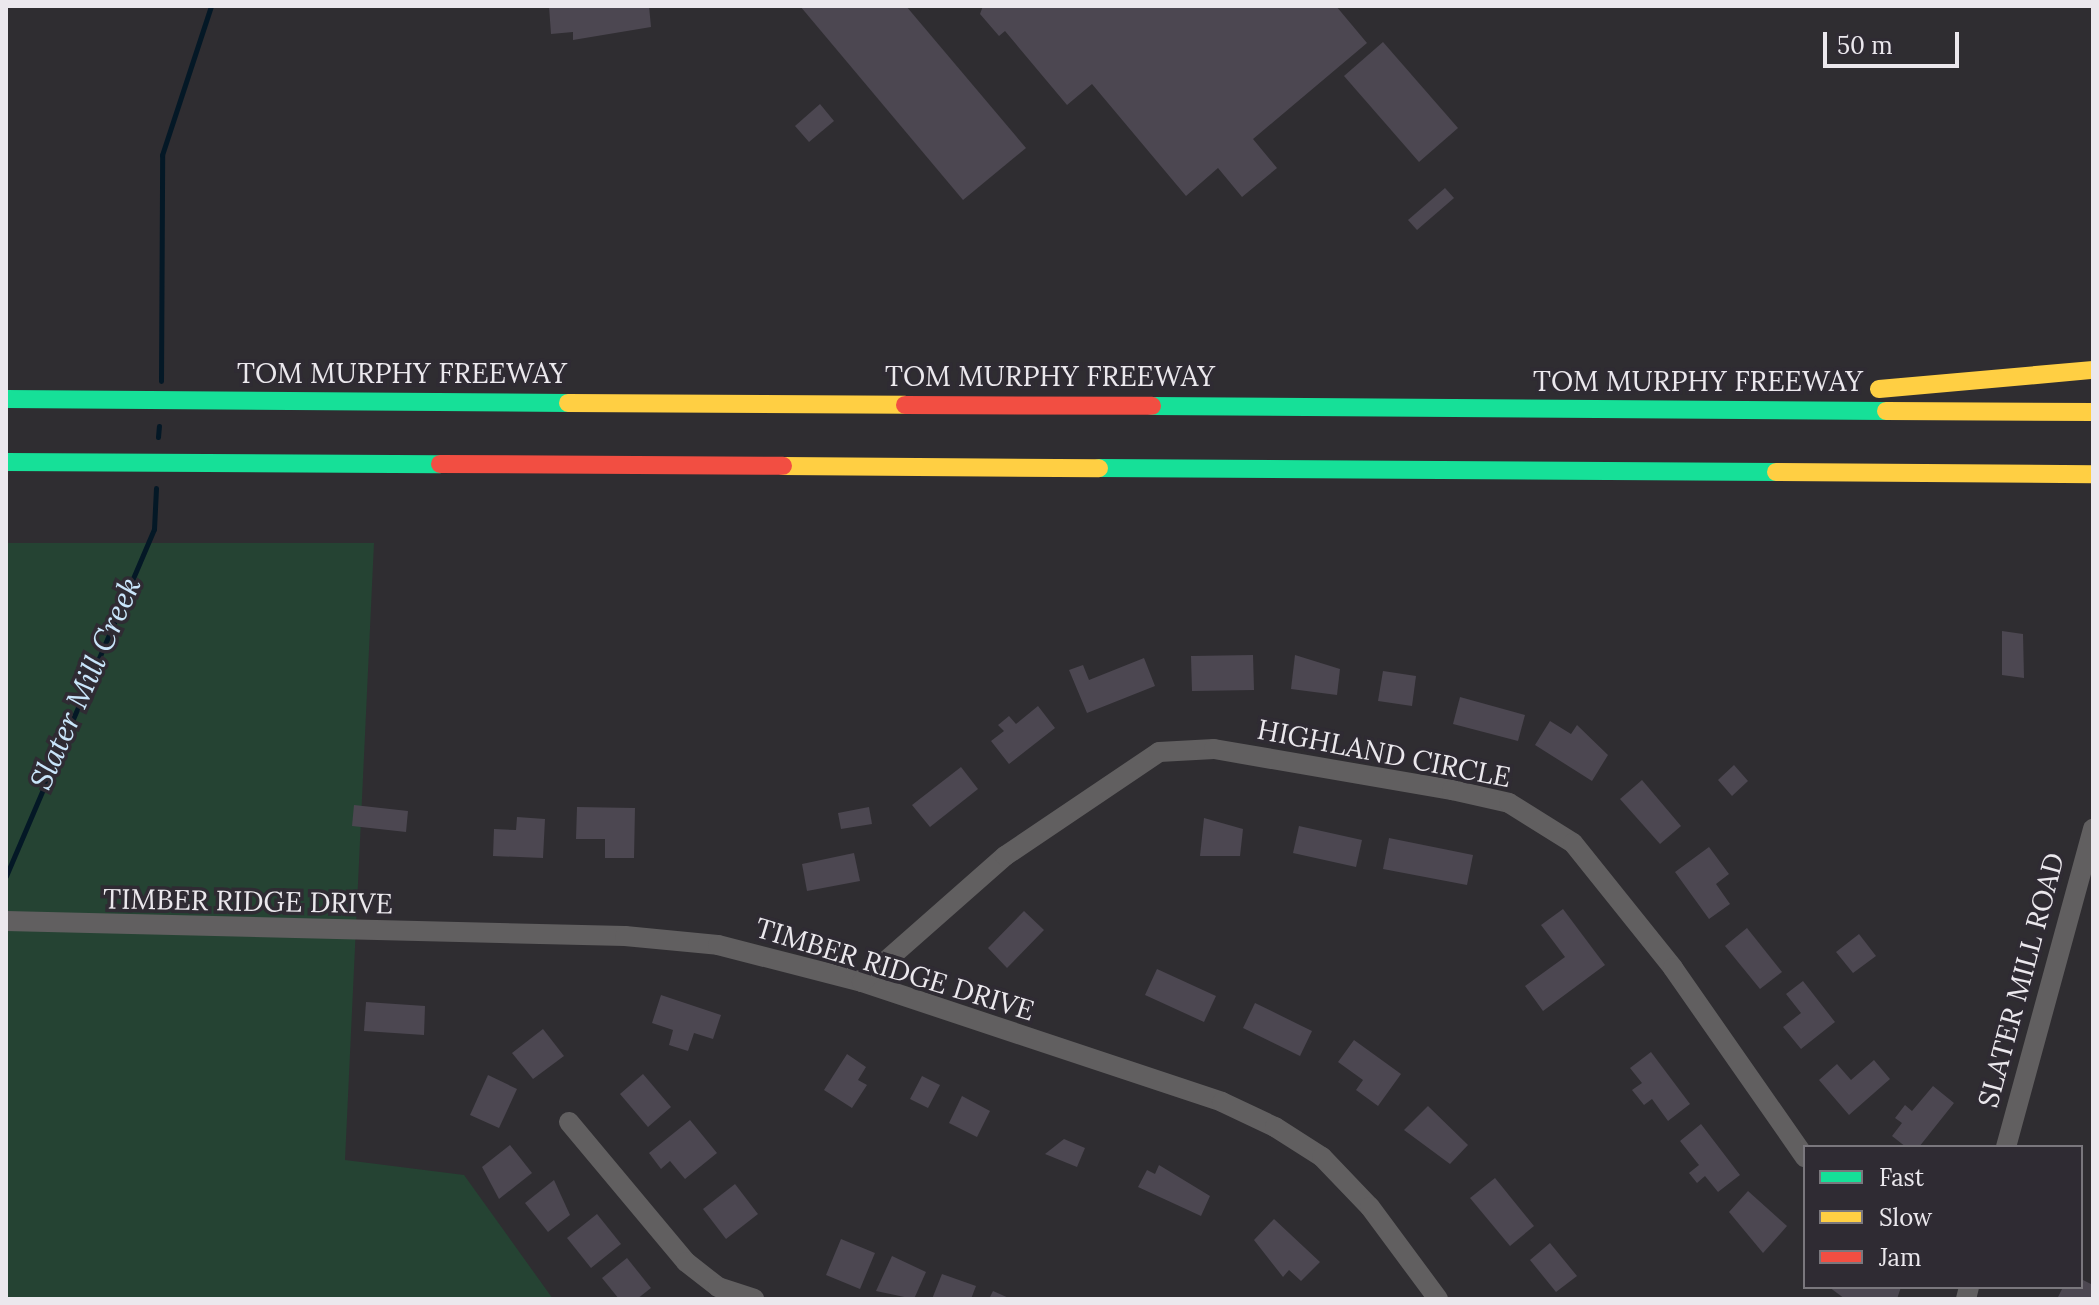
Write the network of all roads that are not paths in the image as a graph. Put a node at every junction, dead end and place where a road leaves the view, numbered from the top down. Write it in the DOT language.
graph roads {
  1 [pos="2093,370"];
  2 [pos="6,399"];
  3 [pos="1625,409"];
  4 [pos="2093,412"];
  5 [pos="6,462"];
  6 [pos="2093,474"];
  7 [pos="2093,829"];
  8 [pos="6,921"];
  9 [pos="862,982"];
  10 [pos="569,1122"];
  11 [pos="2007,1145"];
  12 [pos="1803,1154"];
  13 [pos="754,1299"];
  14 [pos="1438,1299"];
  1 -- 3 [label="highway"];
  2 -- 3 [label="highway, TOM MURPHY FREEWAY"];
  3 -- 4 [label="highway, TOM MURPHY FREEWAY"];
  5 -- 6 [label="highway"];
  7 -- 11 [label="street, SLATER MILL ROAD"];
  8 -- 9 [label="street, TIMBER RIDGE DRIVE"];
  9 -- 12 [label="street, HIGHLAND CIRCLE"];
  9 -- 14 [label="street, TIMBER RIDGE DRIVE"];
  10 -- 13 [label="street"];
}
